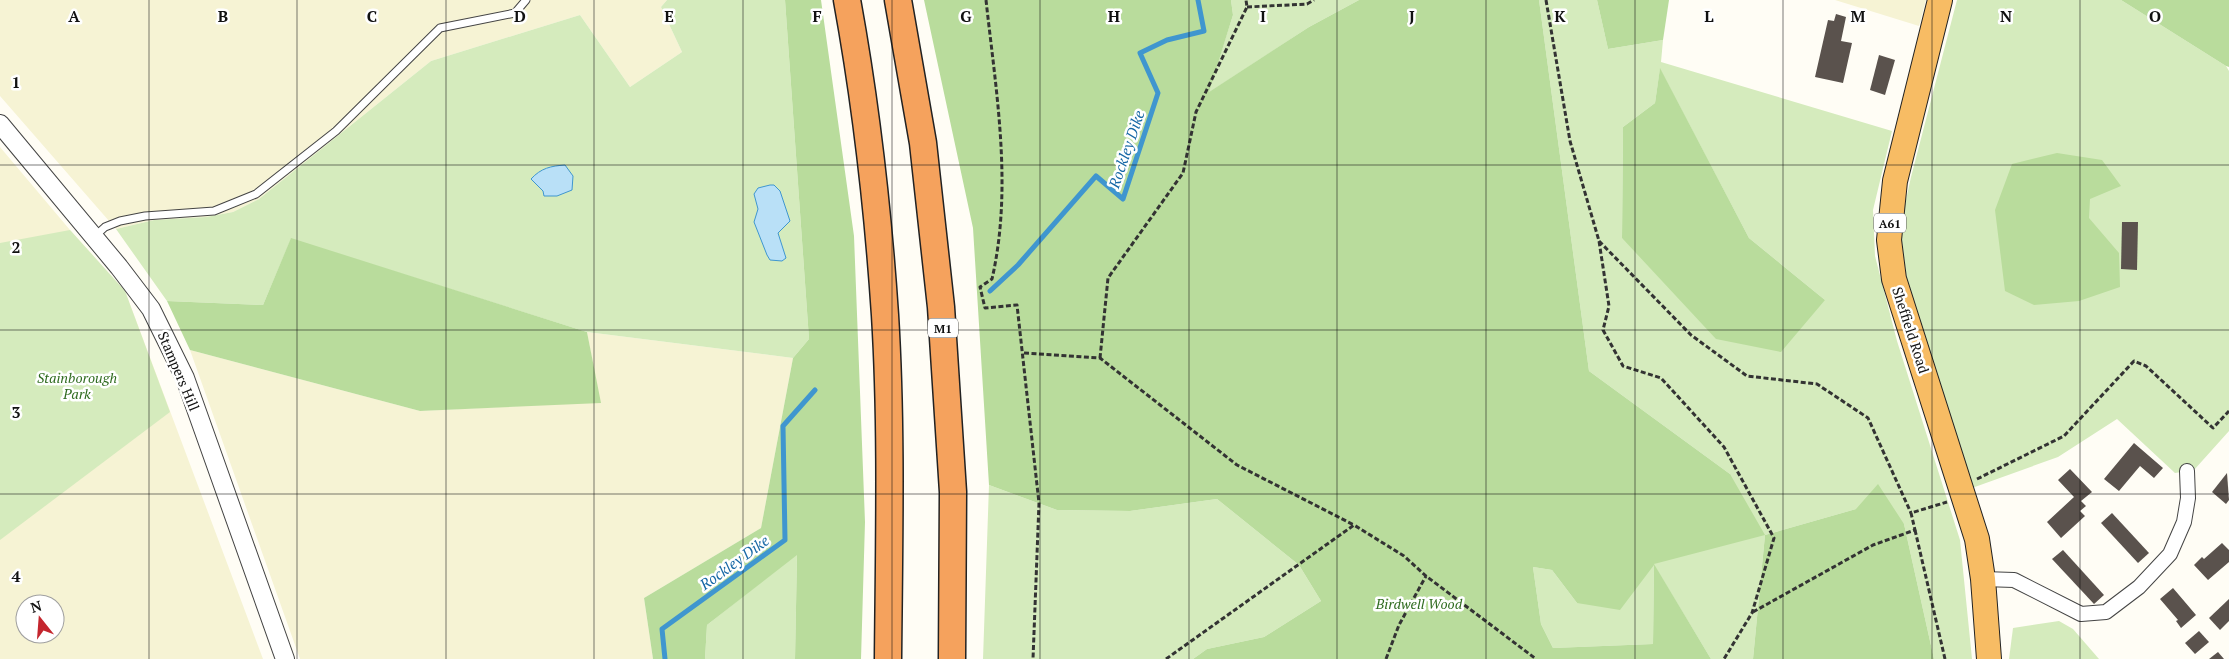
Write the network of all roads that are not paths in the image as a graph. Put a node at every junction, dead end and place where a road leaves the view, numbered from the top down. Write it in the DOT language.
graph roads {
  1 [pos="526,0"];
  2 [pos="847,0"];
  3 [pos="898,0"];
  4 [pos="1940,0"];
  5 [pos="0,124"];
  6 [pos="94,238"];
  7 [pos="2187,471"];
  8 [pos="1983,579"];
  9 [pos="285,659"];
  10 [pos="888,659"];
  11 [pos="952,659"];
  12 [pos="1989,659"];
  1 -- 6 [label="lane"];
  2 -- 10 [label="highway"];
  3 -- 11 [label="highway, M1"];
  4 -- 8 [label="highway, Sheffield Road / A61"];
  5 -- 6 [label="street, Stampers Hill"];
  6 -- 9 [label="street, Stampers Hill"];
  7 -- 8 [label="street"];
  8 -- 12 [label="highway, Sheffield Road / A61"];
}
